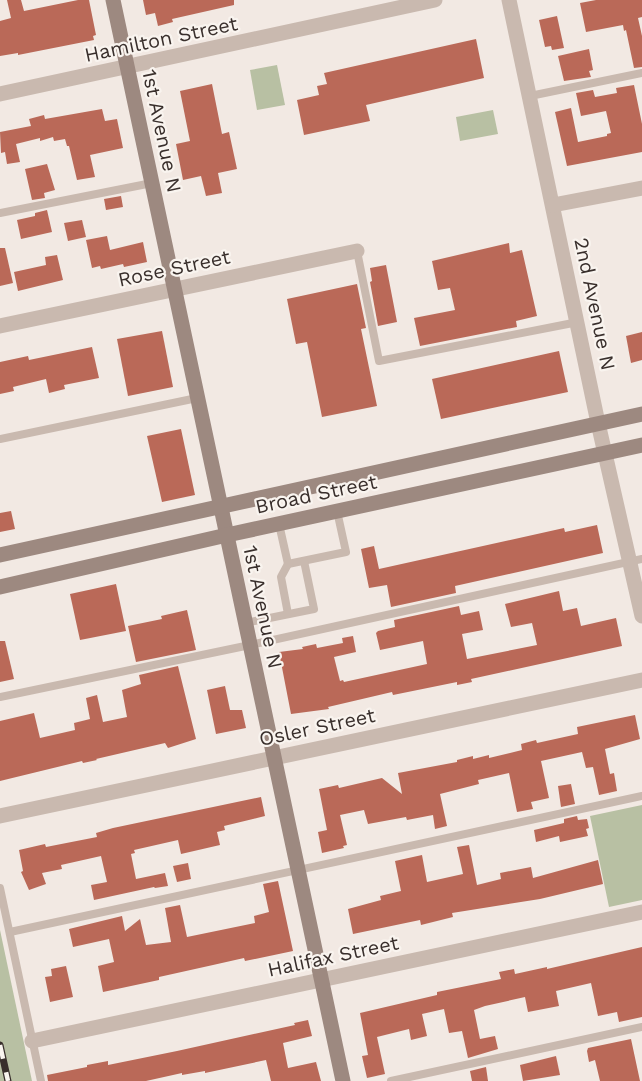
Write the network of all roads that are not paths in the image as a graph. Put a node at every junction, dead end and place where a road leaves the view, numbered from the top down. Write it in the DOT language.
graph roads {
  1 [pos="113,0"];
  2 [pos="435,0"];
  3 [pos="509,0"];
  4 [pos="127,68"];
  5 [pos="642,73"];
  6 [pos="0,94"];
  7 [pos="530,96"];
  8 [pos="152,183"];
  9 [pos="642,188"];
  10 [pos="553,205"];
  11 [pos="0,213"];
  12 [pos="357,251"];
  13 [pos="174,290"];
  14 [pos="578,322"];
  15 [pos="0,326"];
  16 [pos="197,398"];
  17 [pos="642,414"];
  18 [pos="598,423"];
  19 [pos="0,439"];
  20 [pos="642,445"];
  21 [pos="605,453"];
  22 [pos="220,506"];
  23 [pos="337,511"];
  24 [pos="279,524"];
  25 [pos="226,535"];
  26 [pos="0,555"];
  27 [pos="636,560"];
  28 [pos="304,561"];
  29 [pos="288,564"];
  30 [pos="0,586"];
  31 [pos="288,614"];
  32 [pos="642,616"];
  33 [pos="245,623"];
  34 [pos="250,645"];
  35 [pos="642,680"];
  36 [pos="0,697"];
  37 [pos="274,758"];
  38 [pos="642,796"];
  39 [pos="0,816"];
  40 [pos="298,871"];
  41 [pos="0,888"];
  42 [pos="642,912"];
  43 [pos="10,932"];
  44 [pos="321,980"];
  45 [pos="642,1027"];
  46 [pos="32,1041"];
  47 [pos="41,1081"];
  48 [pos="343,1081"];
  49 [pos="391,1081"];
  1 -- 4 [label="main road, 1st Avenue N"];
  2 -- 4 [label="street, Hamilton Street"];
  3 -- 7 [label="street, 2nd Avenue N"];
  4 -- 6 [label="street, Hamilton Street"];
  4 -- 8 [label="main road, 1st Avenue N"];
  5 -- 7 [label="lane"];
  7 -- 10 [label="street, 2nd Avenue N"];
  8 -- 11 [label="lane"];
  8 -- 13 [label="main road, 1st Avenue N"];
  9 -- 10 [label="street"];
  10 -- 14 [label="street, 2nd Avenue N"];
  12 -- 13 [label="street, Rose Street"];
  12 -- 14 [label="lane"];
  13 -- 15 [label="street, Rose Street"];
  13 -- 16 [label="main road, 1st Avenue N"];
  14 -- 18 [label="street, 2nd Avenue N"];
  16 -- 19 [label="lane"];
  16 -- 22 [label="main road, 1st Avenue N"];
  17 -- 18 [label="main road, Broad Street"];
  18 -- 21 [label="street, 2nd Avenue N"];
  18 -- 22 [label="main road, Broad Street"];
  20 -- 21 [label="main road, Broad Street"];
  21 -- 23 [label="main road, Broad Street"];
  21 -- 27 [label="street, 2nd Avenue N"];
  22 -- 25 [label="main road, 1st Avenue N"];
  22 -- 26 [label="main road, Broad Street"];
  23 -- 24 [label="main road, Broad Street"];
  23 -- 28 [label="lane"];
  24 -- 25 [label="main road, Broad Street"];
  24 -- 29 [label="lane"];
  25 -- 30 [label="main road, Broad Street"];
  25 -- 33 [label="main road, 1st Avenue N"];
  27 -- 32 [label="street, 2nd Avenue N"];
  27 -- 34 [label="lane"];
  28 -- 29 [label="lane"];
  28 -- 31 [label="lane"];
  29 -- 31 [label="lane"];
  31 -- 33 [label="lane"];
  33 -- 34 [label="main road, 1st Avenue N"];
  34 -- 36 [label="lane"];
  34 -- 37 [label="main road, 1st Avenue N"];
  35 -- 37 [label="street, Osler Street"];
  37 -- 39 [label="street, Osler Street"];
  37 -- 40 [label="main road, 1st Avenue N"];
  38 -- 40 [label="lane"];
  40 -- 43 [label="lane"];
  40 -- 44 [label="main road, 1st Avenue N"];
  41 -- 43 [label="lane"];
  42 -- 44 [label="street, Halifax Street"];
  43 -- 46 [label="lane"];
  44 -- 46 [label="street, Halifax Street"];
  44 -- 48 [label="main road, 1st Avenue N"];
  45 -- 49 [label="lane"];
  46 -- 47 [label="lane"];
}
